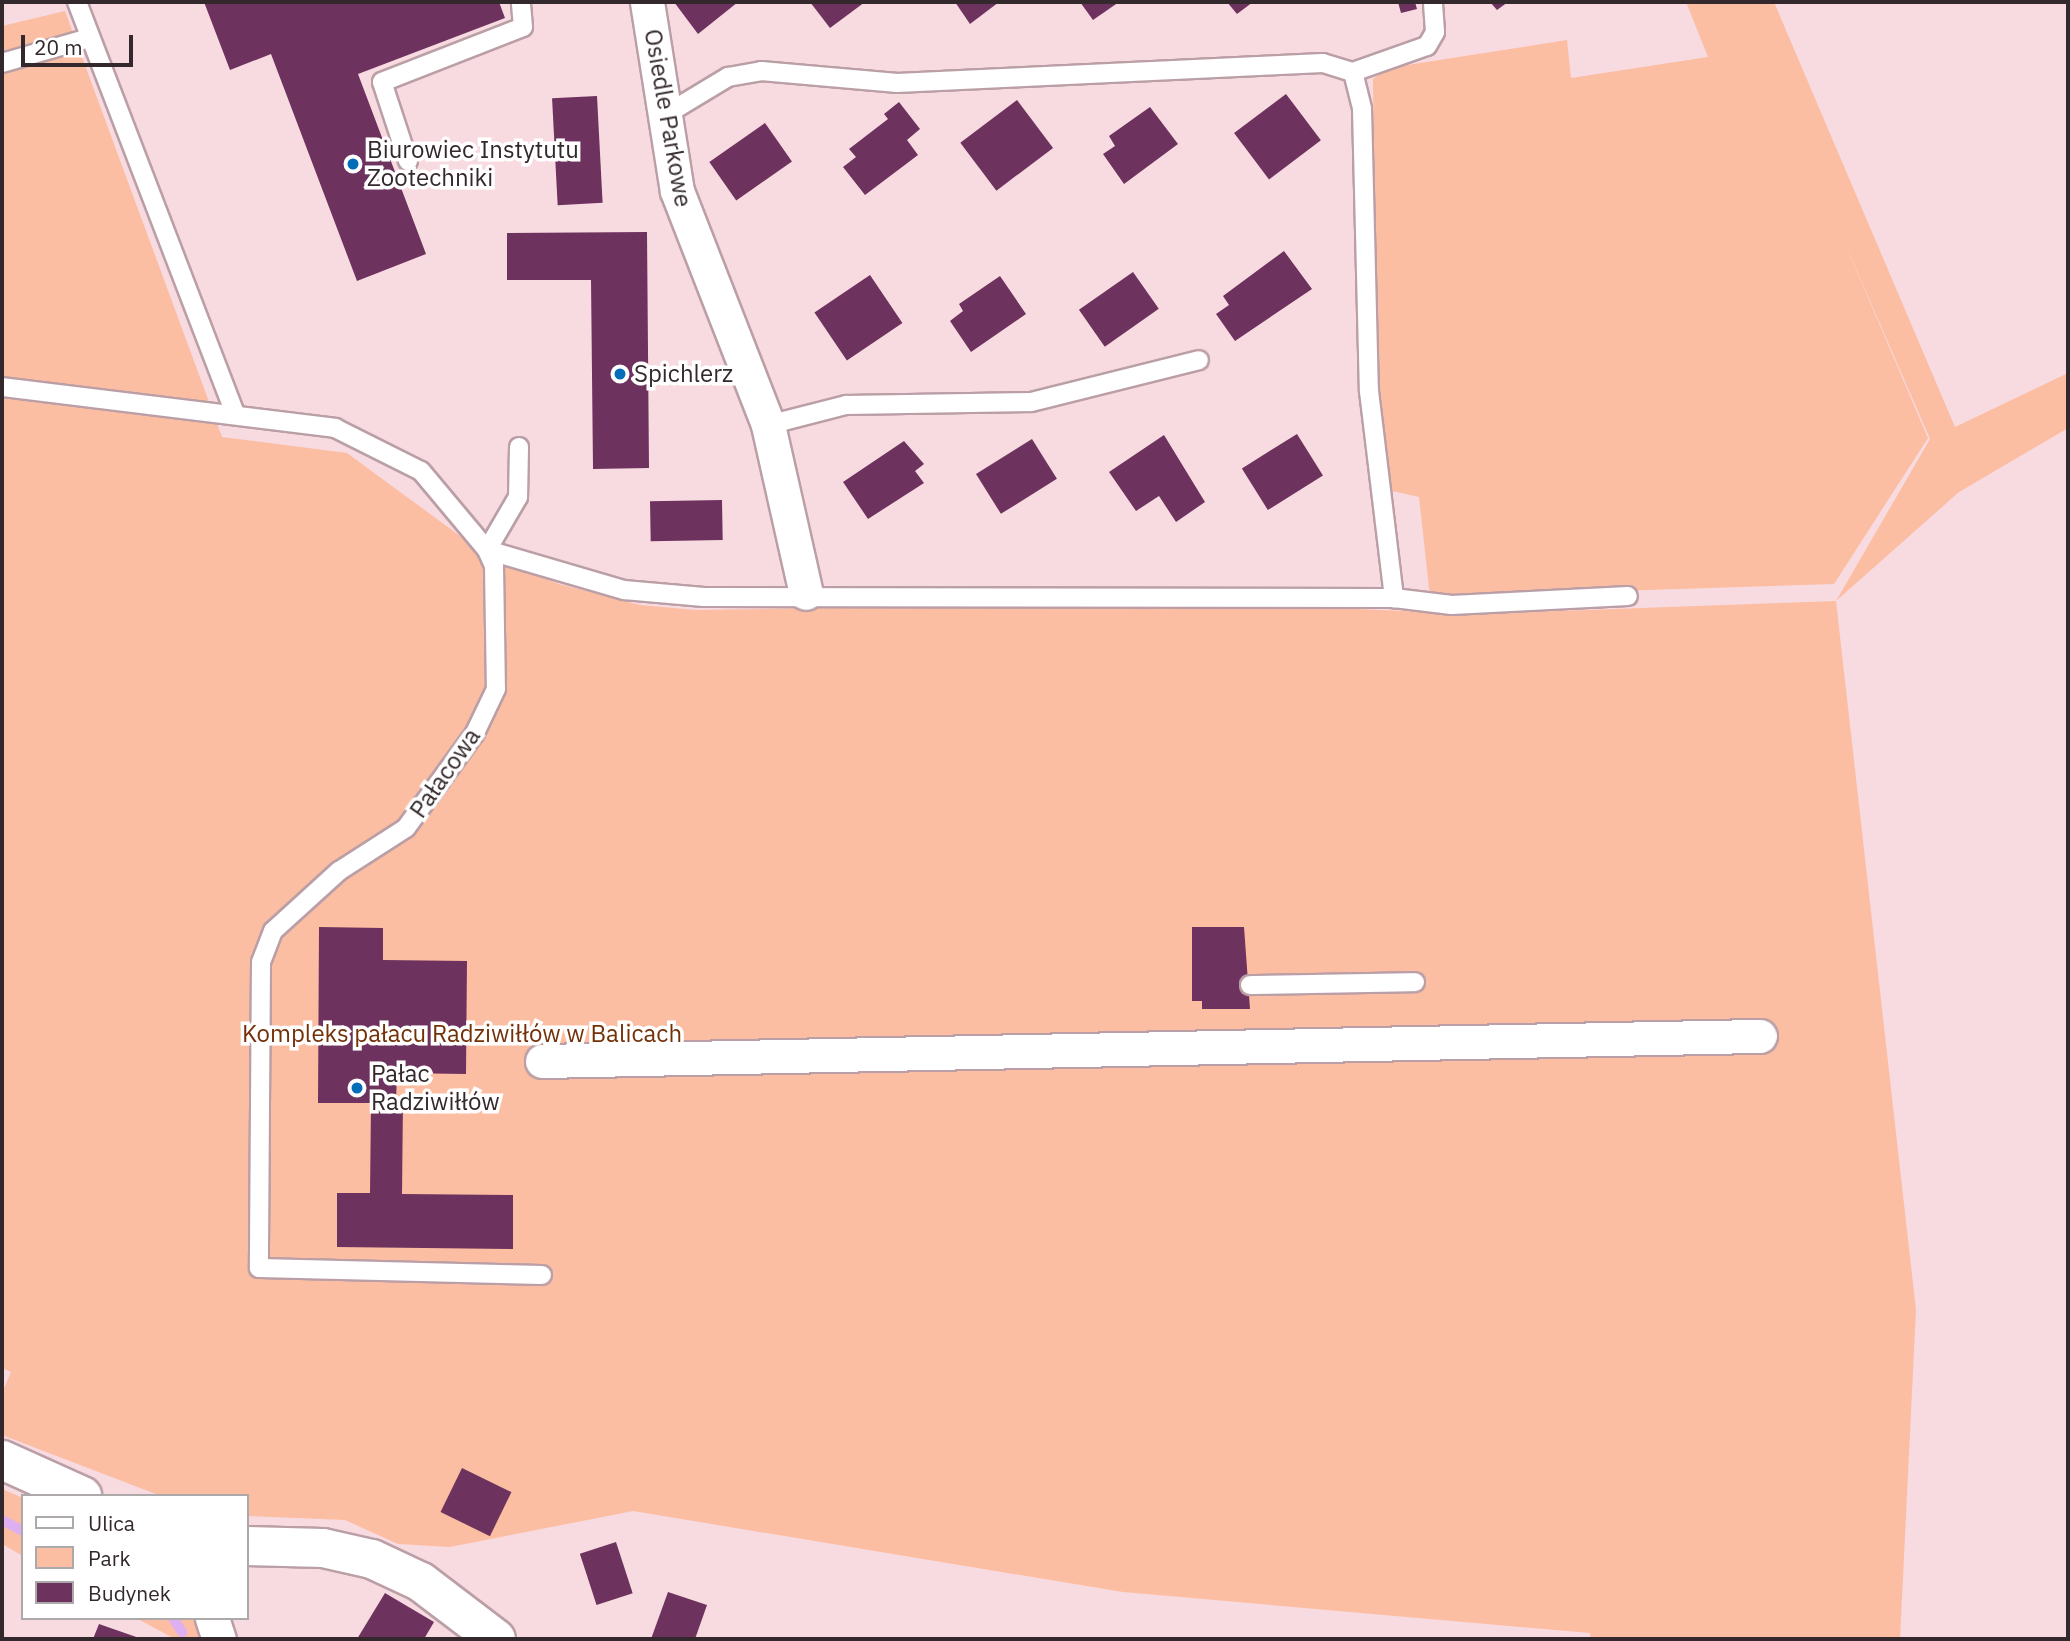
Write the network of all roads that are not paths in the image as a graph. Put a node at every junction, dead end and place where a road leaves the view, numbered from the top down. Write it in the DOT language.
graph roads {
  1 [pos="77,2"];
  2 [pos="521,2"];
  3 [pos="647,2"];
  4 [pos="1433,2"];
  5 [pos="89,38"];
  6 [pos="2,63"];
  7 [pos="1353,72"];
  8 [pos="665,115"];
  9 [pos="408,161"];
  10 [pos="1199,360"];
  11 [pos="2,387"];
  12 [pos="234,411"];
  13 [pos="768,425"];
  14 [pos="519,447"];
  15 [pos="486,550"];
  16 [pos="806,593"];
  17 [pos="1628,596"];
  18 [pos="1395,598"];
  19 [pos="1415,982"];
  20 [pos="1250,985"];
  21 [pos="1760,1036"];
  22 [pos="542,1061"];
  23 [pos="542,1275"];
  24 [pos="2,1460"];
  25 [pos="78,1494"];
  26 [pos="248,1546"];
  27 [pos="213,1620"];
  28 [pos="219,1639"];
  29 [pos="496,1639"];
  1 -- 5 [label="lane"];
  2 -- 9 [label="lane"];
  3 -- 8 [label="street, Osiedle Parkowe"];
  4 -- 7 [label="lane"];
  5 -- 6 [label="lane"];
  5 -- 12 [label="lane"];
  7 -- 8 [label="lane"];
  7 -- 18 [label="lane"];
  8 -- 13 [label="street, Osiedle Parkowe"];
  10 -- 13 [label="lane"];
  11 -- 12 [label="lane, Pałacowa"];
  12 -- 15 [label="lane, Pałacowa"];
  13 -- 16 [label="street, Osiedle Parkowe"];
  14 -- 15 [label="lane"];
  15 -- 16 [label="lane"];
  15 -- 23 [label="lane, Pałacowa"];
  16 -- 18 [label="lane"];
  17 -- 18 [label="lane"];
  19 -- 20 [label="lane"];
  21 -- 22 [label="street"];
  24 -- 25 [label="street"];
  26 -- 29 [label="street"];
  27 -- 28 [label="street"];
}
